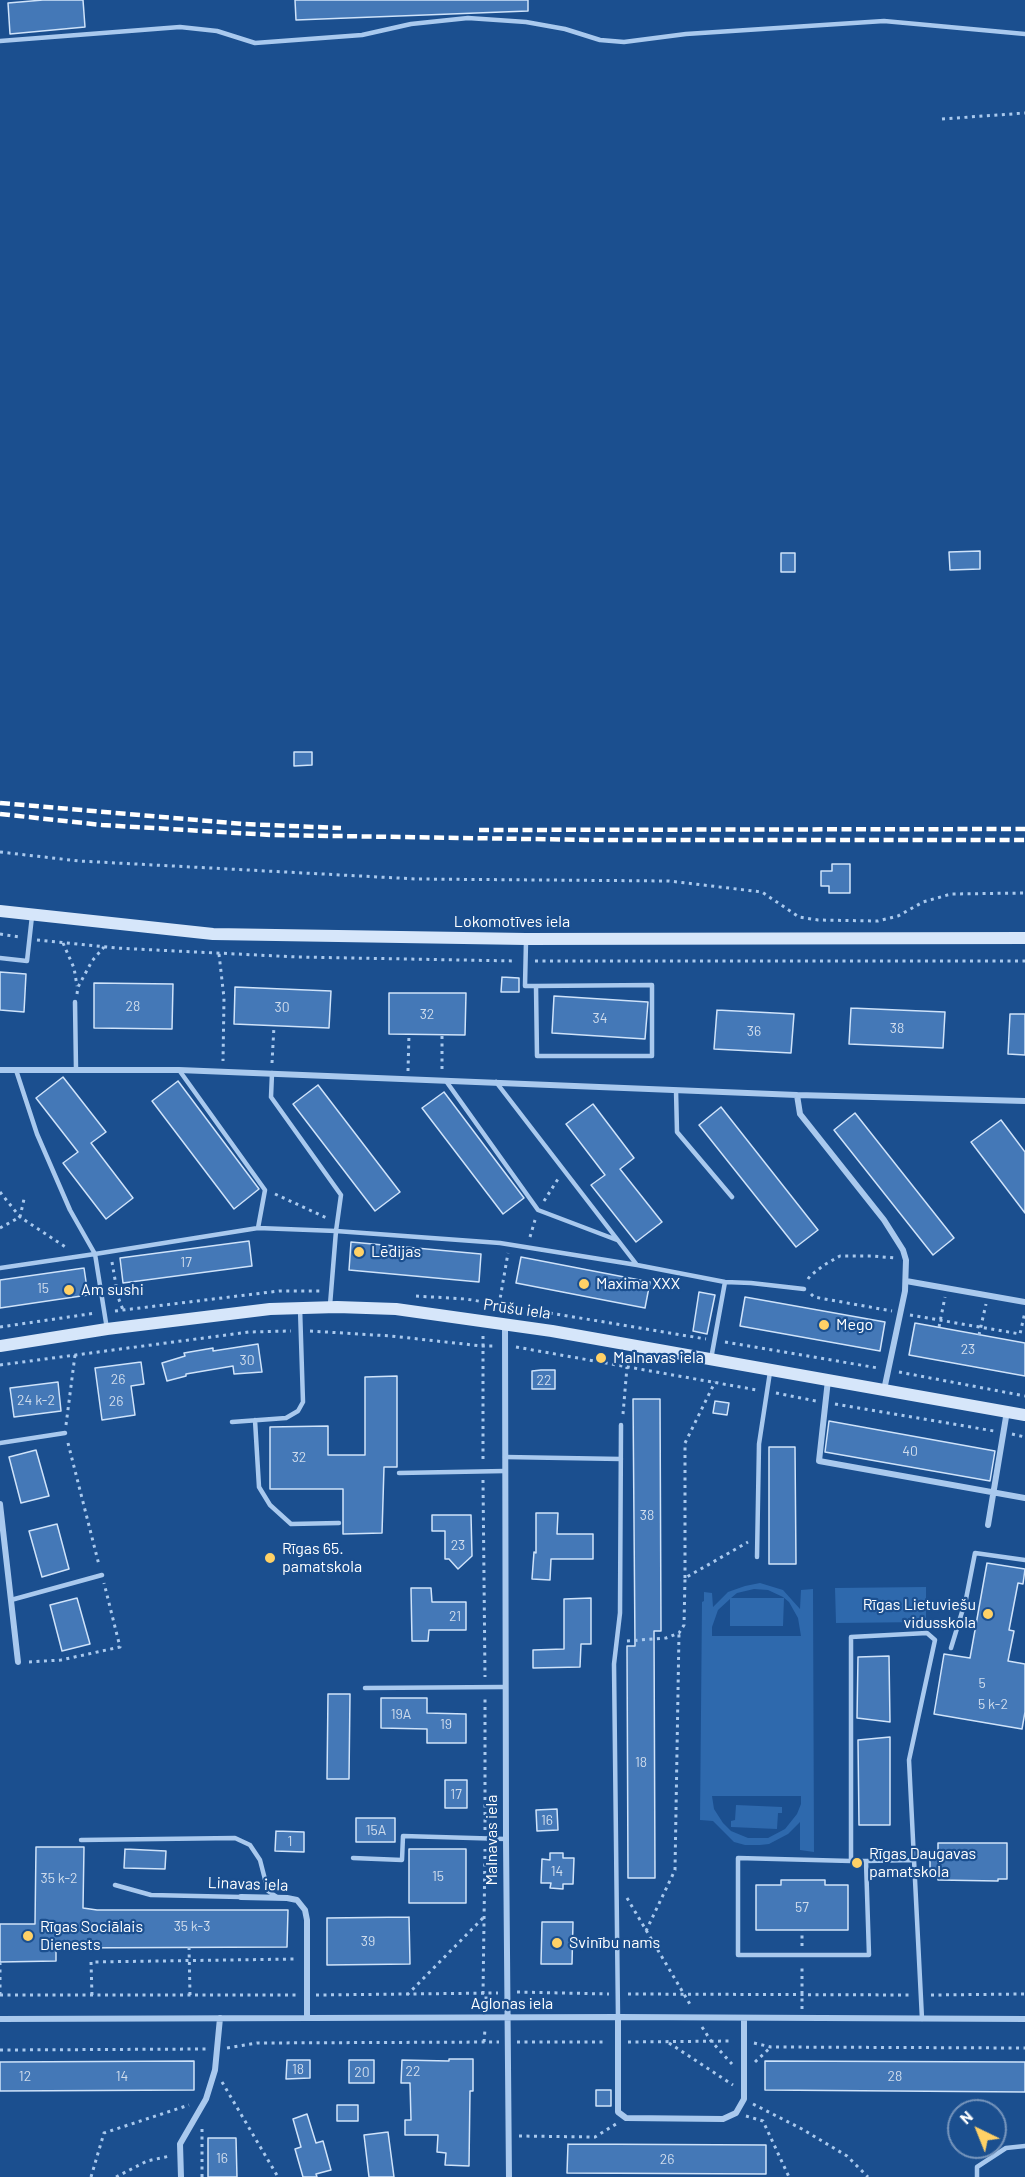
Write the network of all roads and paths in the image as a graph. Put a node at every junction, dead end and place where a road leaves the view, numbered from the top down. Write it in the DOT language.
graph roads {
  1 [pos="1025,34"];
  2 [pos="0,41"];
  3 [pos="1025,113"];
  4 [pos="942,119"];
  5 [pos="0,852"];
  6 [pos="1025,893"];
  7 [pos="0,911"];
  8 [pos="32,915"];
  9 [pos="0,934"];
  10 [pos="29,938"];
  11 [pos="1025,938"];
  12 [pos="526,939"];
  13 [pos="63,943"];
  14 [pos="104,947"];
  15 [pos="219,953"];
  16 [pos="0,958"];
  17 [pos="525,961"];
  18 [pos="1025,961"];
  19 [pos="536,986"];
  20 [pos="77,991"];
  21 [pos="75,1002"];
  22 [pos="274,1026"];
  23 [pos="409,1034"];
  24 [pos="442,1035"];
  25 [pos="0,1070"];
  26 [pos="16,1070"];
  27 [pos="76,1070"];
  28 [pos="179,1070"];
  29 [pos="223,1071"];
  30 [pos="272,1073"];
  31 [pos="407,1078"];
  32 [pos="444,1080"];
  33 [pos="496,1082"];
  34 [pos="676,1090"];
  35 [pos="797,1095"];
  36 [pos="1025,1101"];
  37 [pos="265,1190"];
  38 [pos="0,1192"];
  39 [pos="732,1197"];
  40 [pos="24,1198"];
  41 [pos="20,1217"];
  42 [pos="0,1228"];
  43 [pos="258,1228"];
  44 [pos="336,1229"];
  45 [pos="617,1240"];
  46 [pos="510,1244"];
  47 [pos="110,1252"];
  48 [pos="95,1254"];
  49 [pos="79,1256"];
  50 [pos="906,1260"];
  51 [pos="636,1265"];
  52 [pos="0,1268"];
  53 [pos="906,1281"];
  54 [pos="725,1282"];
  55 [pos="804,1288"];
  56 [pos="947,1288"];
  57 [pos="987,1296"];
  58 [pos="486,1302"];
  59 [pos="1025,1302"];
  60 [pos="499,1305"];
  61 [pos="300,1308"];
  62 [pos="330,1308"];
  63 [pos="123,1310"];
  64 [pos="1025,1311"];
  65 [pos="901,1313"];
  66 [pos="940,1320"];
  67 [pos="484,1321"];
  68 [pos="505,1324"];
  69 [pos="939,1327"];
  70 [pos="981,1327"];
  71 [pos="107,1329"];
  72 [pos="300,1330"];
  73 [pos="1020,1334"];
  74 [pos="979,1335"];
  75 [pos="1019,1342"];
  76 [pos="505,1345"];
  77 [pos="0,1346"];
  78 [pos="482,1346"];
  79 [pos="75,1355"];
  80 [pos="711,1359"];
  81 [pos="0,1365"];
  82 [pos="627,1366"];
  83 [pos="770,1369"];
  84 [pos="828,1380"];
  85 [pos="715,1382"];
  86 [pos="884,1390"];
  87 [pos="767,1392"];
  88 [pos="826,1402"];
  89 [pos="1007,1411"];
  90 [pos="1025,1414"];
  91 [pos="255,1420"];
  92 [pos="232,1422"];
  93 [pos="621,1425"];
  94 [pos="65,1433"];
  95 [pos="1003,1433"];
  96 [pos="1025,1437"];
  97 [pos="0,1443"];
  98 [pos="505,1457"];
  99 [pos="621,1459"];
  100 [pos="483,1471"];
  101 [pos="505,1471"];
  102 [pos="399,1473"];
  103 [pos="994,1492"];
  104 [pos="1025,1498"];
  105 [pos="0,1509"];
  106 [pos="339,1522"];
  107 [pos="988,1525"];
  108 [pos="757,1538"];
  109 [pos="757,1557"];
  110 [pos="1025,1560"];
  111 [pos="102,1575"];
  112 [pos="685,1578"];
  113 [pos="11,1600"];
  114 [pos="679,1633"];
  115 [pos="617,1642"];
  116 [pos="951,1648"];
  117 [pos="18,1662"];
  118 [pos="485,1687"];
  119 [pos="505,1687"];
  120 [pos="365,1688"];
  121 [pos="485,1839"];
  122 [pos="506,1839"];
  123 [pos="81,1840"];
  124 [pos="353,1858"];
  125 [pos="914,1860"];
  126 [pos="850,1861"];
  127 [pos="866,1861"];
  128 [pos="616,1881"];
  129 [pos="115,1885"];
  130 [pos="241,1897"];
  131 [pos="277,1898"];
  132 [pos="484,1917"];
  133 [pos="802,1930"];
  134 [pos="646,1931"];
  135 [pos="189,1947"];
  136 [pos="802,1955"];
  137 [pos="307,1959"];
  138 [pos="189,1960"];
  139 [pos="0,1962"];
  140 [pos="506,1992"];
  141 [pos="483,1994"];
  142 [pos="618,1994"];
  143 [pos="685,1994"];
  144 [pos="802,1994"];
  145 [pos="0,1995"];
  146 [pos="92,1995"];
  147 [pos="190,1995"];
  148 [pos="407,1995"];
  149 [pos="921,1995"];
  150 [pos="1025,1995"];
  151 [pos="307,1996"];
  152 [pos="618,2017"];
  153 [pos="220,2018"];
  154 [pos="307,2018"];
  155 [pos="507,2018"];
  156 [pos="696,2018"];
  157 [pos="744,2018"];
  158 [pos="802,2018"];
  159 [pos="0,2019"];
  160 [pos="922,2019"];
  161 [pos="1025,2019"];
  162 [pos="711,2041"];
  163 [pos="507,2042"];
  164 [pos="618,2042"];
  165 [pos="667,2042"];
  166 [pos="744,2042"];
  167 [pos="771,2047"];
  168 [pos="1025,2048"];
  169 [pos="218,2049"];
  170 [pos="0,2050"];
  171 [pos="215,2070"];
  172 [pos="744,2075"];
  173 [pos="744,2096"];
  174 [pos="206,2099"];
  175 [pos="736,2113"];
  176 [pos="195,2118"];
  177 [pos="626,2118"];
  178 [pos="508,2136"];
  179 [pos="1025,2146"];
  180 [pos="180,2154"];
  181 [pos="91,2177"];
  182 [pos="116,2177"];
  183 [pos="181,2177"];
  184 [pos="202,2177"];
  185 [pos="278,2177"];
  186 [pos="509,2177"];
  187 [pos="789,2177"];
  188 [pos="868,2177"];
  189 [pos="977,2177"];
  1 -- 2 [label="lane"];
  3 -- 4 [label="path"];
  5 -- 6 [label="path"];
  7 -- 8 [label="street, Lokomotīves iela"];
  8 -- 10 [label="lane"];
  8 -- 12 [label="street, Lokomotīves iela"];
  9 -- 10 [label="path"];
  10 -- 13 [label="path"];
  10 -- 16 [label="lane"];
  11 -- 12 [label="street, Lokomotīves iela"];
  12 -- 17 [label="lane"];
  13 -- 14 [label="path"];
  13 -- 20 [label="path"];
  14 -- 15 [label="path"];
  14 -- 20 [label="path"];
  15 -- 17 [label="path"];
  15 -- 29 [label="path"];
  17 -- 18 [label="path"];
  17 -- 19 [label="lane"];
  19 -- 19 [label="lane"];
  20 -- 21 [label="path"];
  21 -- 27 [label="lane"];
  22 -- 30 [label="path"];
  23 -- 31 [label="path"];
  24 -- 32 [label="path"];
  25 -- 26 [label="street"];
  26 -- 27 [label="street"];
  26 -- 48 [label="lane"];
  27 -- 28 [label="street"];
  28 -- 29 [label="street"];
  28 -- 37 [label="lane"];
  29 -- 30 [label="street"];
  30 -- 31 [label="street"];
  30 -- 44 [label="lane"];
  31 -- 32 [label="street"];
  32 -- 33 [label="street"];
  32 -- 45 [label="lane"];
  33 -- 34 [label="street"];
  33 -- 45 [label="lane"];
  34 -- 35 [label="street"];
  34 -- 39 [label="lane"];
  35 -- 36 [label="street"];
  35 -- 50 [label="street"];
  37 -- 43 [label="lane"];
  37 -- 44 [label="path"];
  38 -- 41 [label="path"];
  40 -- 41 [label="path"];
  41 -- 42 [label="path"];
  41 -- 49 [label="path"];
  43 -- 44 [label="lane"];
  43 -- 47 [label="lane"];
  44 -- 46 [label="lane"];
  44 -- 62 [label="lane"];
  45 -- 51 [label="lane"];
  46 -- 51 [label="lane"];
  46 -- 60 [label="path"];
  47 -- 48 [label="lane"];
  47 -- 63 [label="path"];
  48 -- 49 [label="lane"];
  48 -- 71 [label="lane"];
  49 -- 52 [label="lane"];
  50 -- 53 [label="street"];
  50 -- 55 [label="path"];
  51 -- 54 [label="lane"];
  53 -- 56 [label="street"];
  53 -- 65 [label="street"];
  54 -- 55 [label="lane"];
  54 -- 80 [label="lane"];
  55 -- 65 [label="path"];
  56 -- 57 [label="street"];
  56 -- 66 [label="path"];
  57 -- 59 [label="street"];
  57 -- 70 [label="path"];
  58 -- 67 [label="path"];
  61 -- 62 [label="street, Prūšu iela"];
  61 -- 71 [label="street, Prūšu iela"];
  61 -- 72 [label="lane"];
  62 -- 67 [label="street, Prūšu iela"];
  64 -- 73 [label="path"];
  65 -- 66 [label="path"];
  65 -- 86 [label="street"];
  66 -- 69 [label="path"];
  66 -- 70 [label="path"];
  67 -- 68 [label="street, Prūšu iela"];
  67 -- 78 [label="path"];
  68 -- 76 [label="street, Malnavas iela"];
  68 -- 80 [label="street, Prūšu iela"];
  70 -- 73 [label="path"];
  70 -- 74 [label="path"];
  71 -- 77 [label="street, Prūšu iela"];
  72 -- 78 [label="path"];
  72 -- 79 [label="path"];
  72 -- 91 [label="lane"];
  73 -- 75 [label="path"];
  76 -- 78 [label="path"];
  76 -- 82 [label="path"];
  76 -- 98 [label="street, Malnavas iela"];
  78 -- 100 [label="path"];
  79 -- 81 [label="path"];
  79 -- 94 [label="path"];
  80 -- 83 [label="street, Prūšu iela"];
  82 -- 85 [label="path"];
  82 -- 93 [label="path"];
  83 -- 84 [label="street, Prūšu iela"];
  83 -- 87 [label="lane"];
  84 -- 86 [label="street, Prūšu iela"];
  84 -- 88 [label="street"];
  85 -- 87 [label="path"];
  85 -- 112 [label="path"];
  86 -- 89 [label="street, Prūšu iela"];
  87 -- 88 [label="path"];
  87 -- 108 [label="lane"];
  88 -- 95 [label="path"];
  88 -- 103 [label="street"];
  89 -- 90 [label="street, Prūšu iela"];
  89 -- 95 [label="street"];
  91 -- 92 [label="lane"];
  91 -- 106 [label="lane"];
  93 -- 99 [label="lane"];
  94 -- 97 [label="lane"];
  94 -- 111 [label="path"];
  95 -- 96 [label="path"];
  95 -- 103 [label="street"];
  98 -- 99 [label="lane"];
  98 -- 101 [label="street, Malnavas iela"];
  99 -- 115 [label="lane"];
  100 -- 101 [label="lane"];
  100 -- 102 [label="lane"];
  100 -- 118 [label="path"];
  101 -- 119 [label="street, Malnavas iela"];
  103 -- 104 [label="street"];
  103 -- 107 [label="street"];
  105 -- 113 [label="street"];
  108 -- 109 [label="lane"];
  108 -- 112 [label="path"];
  110 -- 116 [label="lane"];
  111 -- 113 [label="lane"];
  111 -- 117 [label="path"];
  112 -- 114 [label="path"];
  113 -- 117 [label="street"];
  114 -- 115 [label="path"];
  114 -- 134 [label="path"];
  115 -- 128 [label="lane"];
  118 -- 119 [label="lane"];
  118 -- 120 [label="lane"];
  118 -- 121 [label="path"];
  119 -- 122 [label="street, Malnavas iela"];
  121 -- 122 [label="lane"];
  121 -- 124 [label="lane"];
  121 -- 132 [label="path"];
  122 -- 140 [label="street, Malnavas iela"];
  123 -- 131 [label="lane"];
  125 -- 126 [label="lane"];
  125 -- 127 [label="lane"];
  125 -- 149 [label="lane"];
  126 -- 127 [label="lane"];
  126 -- 136 [label="lane"];
  127 -- 136 [label="lane"];
  128 -- 134 [label="path"];
  128 -- 142 [label="lane"];
  129 -- 130 [label="lane, Linavas iela"];
  130 -- 131 [label="street, Linavas iela"];
  131 -- 137 [label="street, Linavas iela"];
  132 -- 141 [label="path"];
  132 -- 148 [label="path"];
  133 -- 136 [label="path"];
  134 -- 143 [label="path"];
  135 -- 138 [label="path"];
  136 -- 144 [label="path"];
  137 -- 138 [label="path"];
  137 -- 151 [label="street, Linavas iela"];
  138 -- 146 [label="path"];
  138 -- 147 [label="path"];
  139 -- 145 [label="path"];
  140 -- 141 [label="path"];
  140 -- 142 [label="path"];
  140 -- 155 [label="street, Malnavas iela"];
  141 -- 148 [label="path"];
  142 -- 143 [label="path"];
  142 -- 152 [label="lane"];
  143 -- 144 [label="path"];
  143 -- 156 [label="path"];
  144 -- 149 [label="path"];
  144 -- 158 [label="path"];
  145 -- 146 [label="path"];
  146 -- 147 [label="path"];
  147 -- 151 [label="path"];
  148 -- 151 [label="path"];
  149 -- 150 [label="path"];
  149 -- 160 [label="lane"];
  151 -- 154 [label="street, Linavas iela"];
  152 -- 155 [label="street, Aglonas iela"];
  152 -- 156 [label="street, Aglonas iela"];
  152 -- 164 [label="street"];
  153 -- 154 [label="street, Aglonas iela"];
  153 -- 159 [label="street, Aglonas iela"];
  153 -- 169 [label="street"];
  154 -- 155 [label="street, Aglonas iela"];
  155 -- 163 [label="street, Malnavas iela"];
  156 -- 157 [label="street, Aglonas iela"];
  156 -- 162 [label="path"];
  157 -- 158 [label="street, Aglonas iela"];
  157 -- 166 [label="street"];
  158 -- 160 [label="street, Aglonas iela"];
  160 -- 161 [label="street, Aglonas iela"];
  162 -- 165 [label="path"];
  162 -- 166 [label="path"];
  162 -- 172 [label="path"];
  163 -- 164 [label="path"];
  163 -- 169 [label="path"];
  163 -- 178 [label="street, Malnavas iela"];
  164 -- 165 [label="path"];
  164 -- 177 [label="street"];
  165 -- 173 [label="path"];
  166 -- 167 [label="path"];
  166 -- 172 [label="street"];
  167 -- 168 [label="path"];
  167 -- 172 [label="path"];
  169 -- 170 [label="path"];
  169 -- 171 [label="street"];
  171 -- 174 [label="street"];
  171 -- 185 [label="path"];
  172 -- 173 [label="street"];
  173 -- 175 [label="street"];
  173 -- 188 [label="path"];
  174 -- 176 [label="street"];
  174 -- 181 [label="path"];
  175 -- 177 [label="street"];
  175 -- 187 [label="path"];
  176 -- 180 [label="street"];
  176 -- 184 [label="path"];
  177 -- 178 [label="path"];
  178 -- 186 [label="street, Malnavas iela"];
  179 -- 189 [label="lane"];
  180 -- 182 [label="path"];
  180 -- 183 [label="street"];
}
